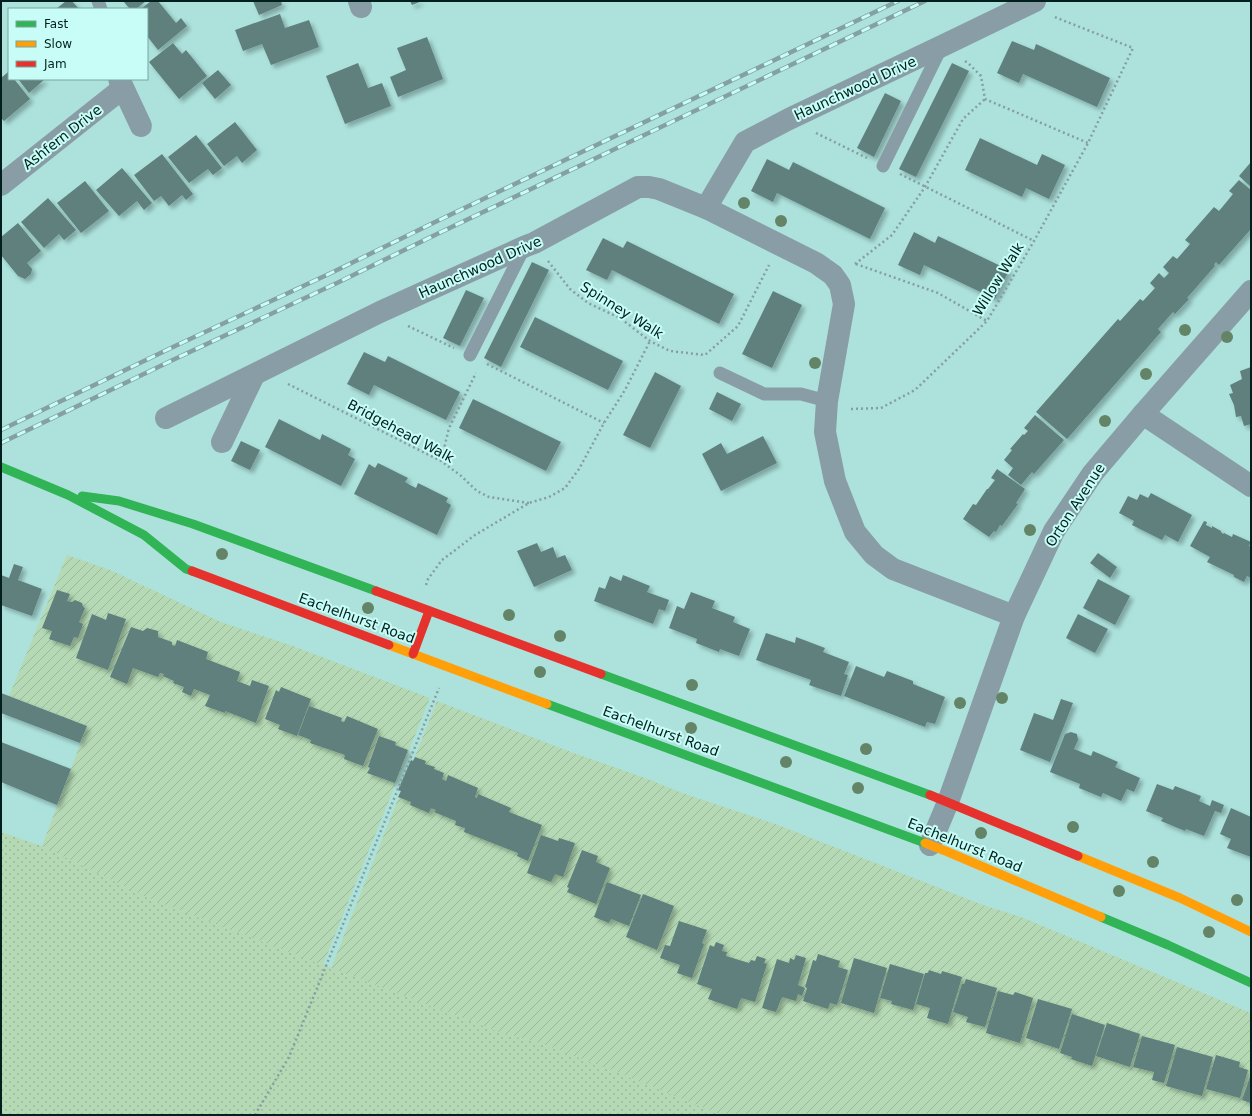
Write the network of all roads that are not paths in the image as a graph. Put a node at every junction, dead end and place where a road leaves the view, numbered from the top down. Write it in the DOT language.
graph roads {
  1 [pos="1030,3"];
  2 [pos="942,46"];
  3 [pos="121,84"];
  4 [pos="141,126"];
  5 [pos="883,166"];
  6 [pos="1,185"];
  7 [pos="706,208"];
  8 [pos="530,245"];
  9 [pos="1251,291"];
  10 [pos="476,358"];
  11 [pos="258,373"];
  12 [pos="720,373"];
  13 [pos="826,401"];
  14 [pos="1143,414"];
  15 [pos="166,418"];
  16 [pos="222,442"];
  17 [pos="1,467"];
  18 [pos="1251,486"];
  19 [pos="68,495"];
  20 [pos="429,611"];
  21 [pos="1014,616"];
  22 [pos="413,654"];
  23 [pos="948,802"];
  24 [pos="930,845"];
  25 [pos="1251,932"];
  26 [pos="1251,983"];
  1 -- 2 [label="street, Haunchwood Drive"];
  2 -- 5 [label="lane"];
  2 -- 7 [label="street, Haunchwood Drive"];
  3 -- 4 [label="street, Ashfern Drive"];
  3 -- 6 [label="street, Ashfern Drive"];
  7 -- 8 [label="street, Haunchwood Drive"];
  7 -- 13 [label="street, Haunchwood Drive"];
  8 -- 10 [label="lane"];
  8 -- 11 [label="street, Haunchwood Drive"];
  9 -- 14 [label="street, Orton Avenue"];
  11 -- 15 [label="street, Haunchwood Drive"];
  11 -- 16 [label="street"];
  12 -- 13 [label="lane"];
  13 -- 21 [label="street"];
  14 -- 18 [label="street"];
  14 -- 21 [label="street, Orton Avenue"];
  17 -- 19 [label="main road, Eachelhurst Road"];
  19 -- 20 [label="main road, Eachelhurst Road"];
  19 -- 22 [label="main road, Eachelhurst Road"];
  20 -- 22 [label="main road"];
  20 -- 23 [label="main road, Eachelhurst Road"];
  21 -- 23 [label="street, Orton Avenue"];
  22 -- 24 [label="main road, Eachelhurst Road"];
  23 -- 24 [label="street, Orton Avenue"];
  23 -- 25 [label="main road, Eachelhurst Road"];
  24 -- 26 [label="main road, Eachelhurst Road"];
}
